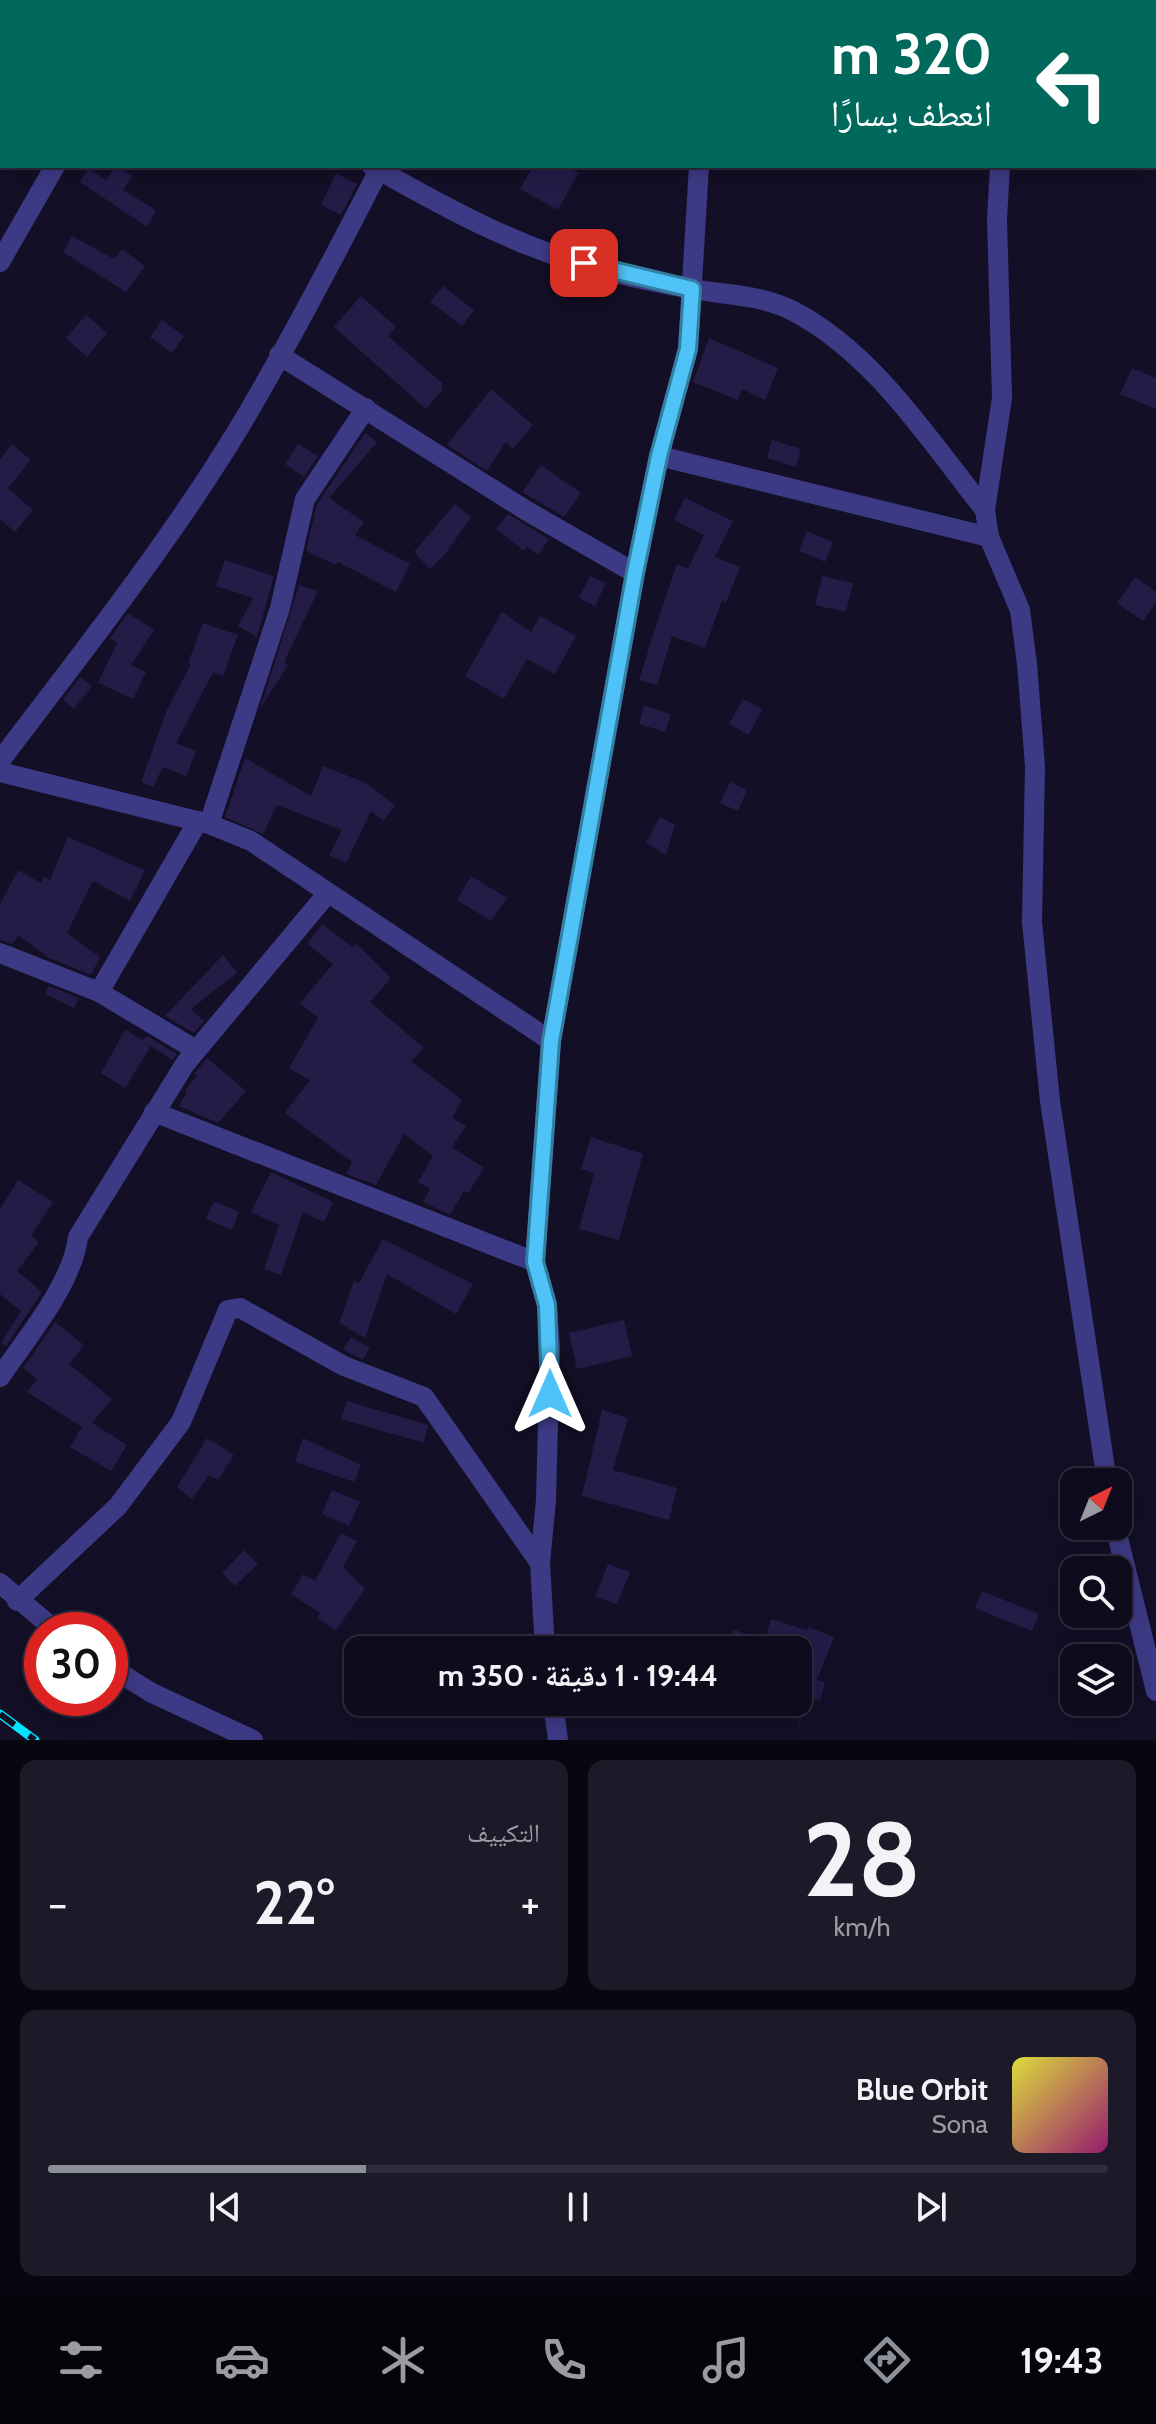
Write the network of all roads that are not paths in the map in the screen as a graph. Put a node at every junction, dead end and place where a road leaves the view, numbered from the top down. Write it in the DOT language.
graph roads {
  1 [pos="54,168"];
  2 [pos="377,168"];
  3 [pos="380,168"];
  4 [pos="699,168"];
  5 [pos="1000,168"];
  6 [pos="0,262"];
  7 [pos="692,289"];
  8 [pos="279,355"];
  9 [pos="366,408"];
  10 [pos="659,456"];
  11 [pos="985,510"];
  12 [pos="989,537"];
  13 [pos="635,573"];
  14 [pos="0,761"];
  15 [pos="0,772"];
  16 [pos="204,823"];
  17 [pos="327,894"];
  18 [pos="0,953"];
  19 [pos="99,992"];
  20 [pos="551,1041"];
  21 [pos="196,1050"];
  22 [pos="154,1112"];
  23 [pos="535,1262"];
  24 [pos="0,1377"];
  25 [pos="1105,1468"];
  26 [pos="1118,1540"];
  27 [pos="540,1563"];
  28 [pos="0,1583"];
  29 [pos="17,1601"];
  30 [pos="31,1612"];
  31 [pos="544,1636"];
  32 [pos="128,1678"];
  33 [pos="1156,1691"];
  34 [pos="555,1716"];
  35 [pos="253,1740"];
  36 [pos="558,1740"];
  1 -- 6 [label="street"];
  2 -- 8 [label="street"];
  3 -- 7 [label="street"];
  4 -- 7 [label="street"];
  5 -- 11 [label="street"];
  7 -- 10 [label="street"];
  7 -- 11 [label="street"];
  8 -- 9 [label="street"];
  8 -- 14 [label="street"];
  9 -- 13 [label="street"];
  9 -- 16 [label="street"];
  10 -- 12 [label="street"];
  10 -- 13 [label="street"];
  11 -- 12 [label="street"];
  12 -- 25 [label="street"];
  13 -- 20 [label="street"];
  15 -- 16 [label="street"];
  16 -- 17 [label="street"];
  16 -- 19 [label="street"];
  17 -- 20 [label="street"];
  17 -- 21 [label="street"];
  18 -- 19 [label="street"];
  19 -- 21 [label="street"];
  20 -- 23 [label="street"];
  21 -- 22 [label="street"];
  22 -- 23 [label="street"];
  22 -- 24 [label="street"];
  23 -- 27 [label="street"];
  26 -- 33 [label="street"];
  27 -- 29 [label="street"];
  27 -- 31 [label="street"];
  28 -- 29 [label="street"];
  29 -- 30 [label="street"];
  32 -- 35 [label="street"];
  34 -- 36 [label="street"];
}
